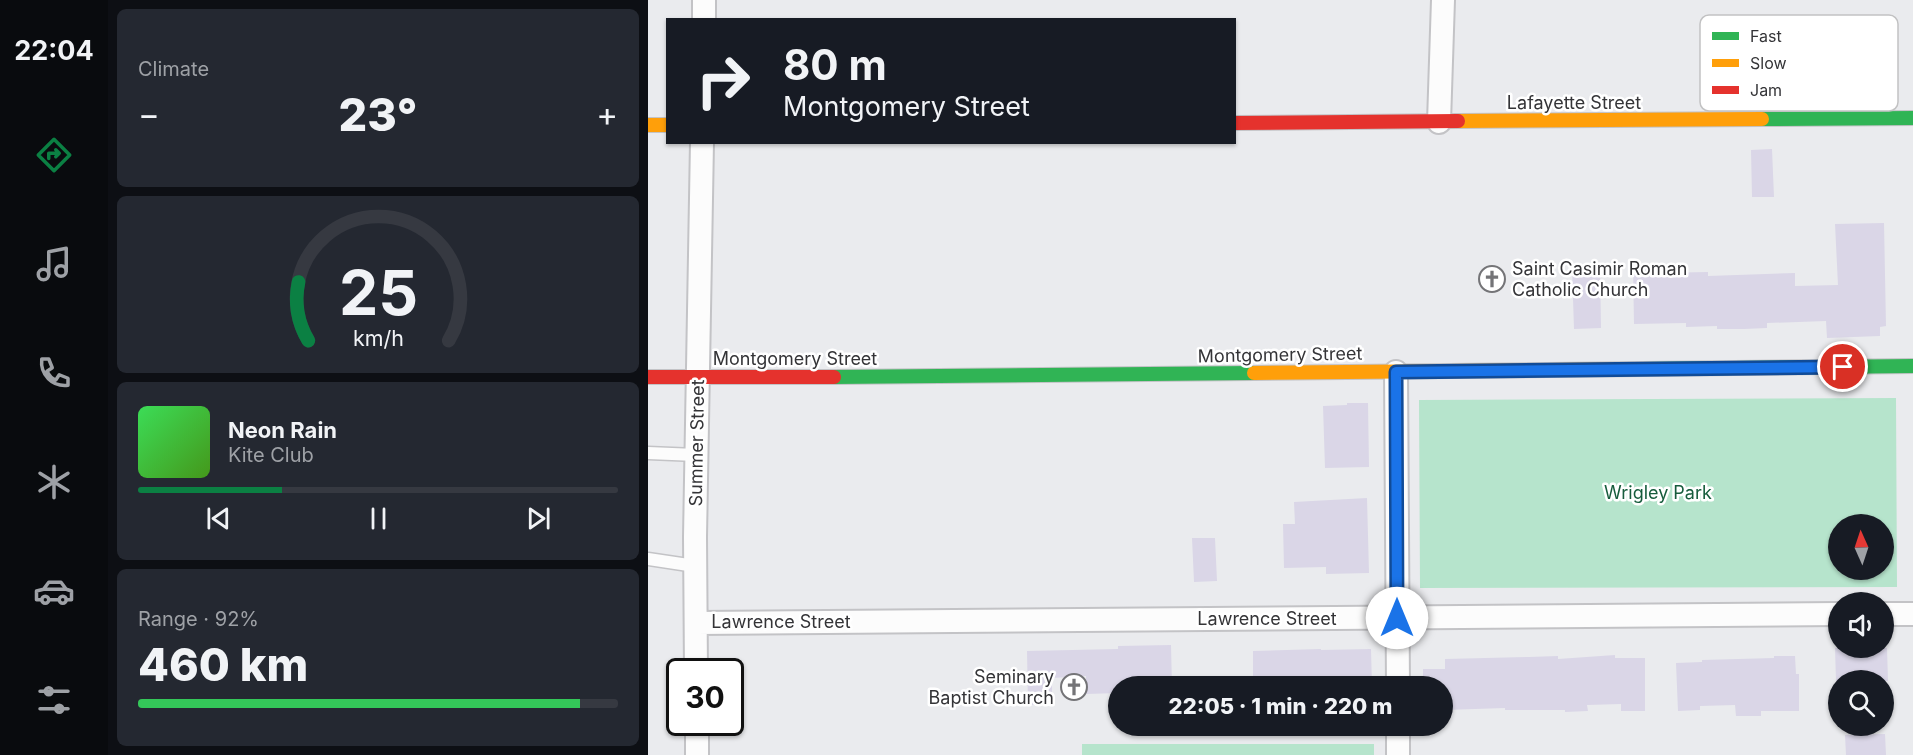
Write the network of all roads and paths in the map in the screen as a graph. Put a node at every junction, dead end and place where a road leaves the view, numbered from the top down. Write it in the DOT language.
graph roads {
  1 [pos="704,0"];
  2 [pos="1443,0"];
  3 [pos="704,18"];
  4 [pos="1913,118"];
  5 [pos="1439,122"];
  6 [pos="1236,123"];
  7 [pos="648,125"];
  8 [pos="666,125"];
  9 [pos="702,144"];
  10 [pos="1913,366"];
  11 [pos="1396,372"];
  12 [pos="698,376"];
  13 [pos="648,377"];
  14 [pos="648,453"];
  15 [pos="696,455"];
  16 [pos="648,559"];
  17 [pos="695,566"];
  18 [pos="1828,614"];
  19 [pos="1894,614"];
  20 [pos="1913,614"];
  21 [pos="1397,618"];
  22 [pos="696,623"];
  23 [pos="696,658"];
  24 [pos="1398,676"];
  25 [pos="697,736"];
  26 [pos="1398,736"];
  27 [pos="697,755"];
  28 [pos="1398,755"];
  1 -- 3 [label="street"];
  2 -- 5 [label="street"];
  4 -- 5 [label="street, Lafayette Street"];
  5 -- 6 [label="street, Lafayette Street"];
  7 -- 8 [label="street"];
  9 -- 12 [label="street, Summer Street"];
  10 -- 11 [label="street, Montgomery Street"];
  11 -- 12 [label="street, Montgomery Street"];
  11 -- 21 [label="street"];
  12 -- 13 [label="street, Montgomery Street"];
  12 -- 15 [label="street, Summer Street"];
  14 -- 15 [label="lane"];
  15 -- 17 [label="street, Summer Street"];
  16 -- 17 [label="lane"];
  17 -- 22 [label="street, Summer Street"];
  18 -- 21 [label="street, Lawrence Street"];
  19 -- 20 [label="street"];
  21 -- 22 [label="street, Lawrence Street"];
  21 -- 24 [label="street"];
  22 -- 23 [label="street, Summer Street"];
  25 -- 27 [label="street"];
  26 -- 28 [label="street"];
}
